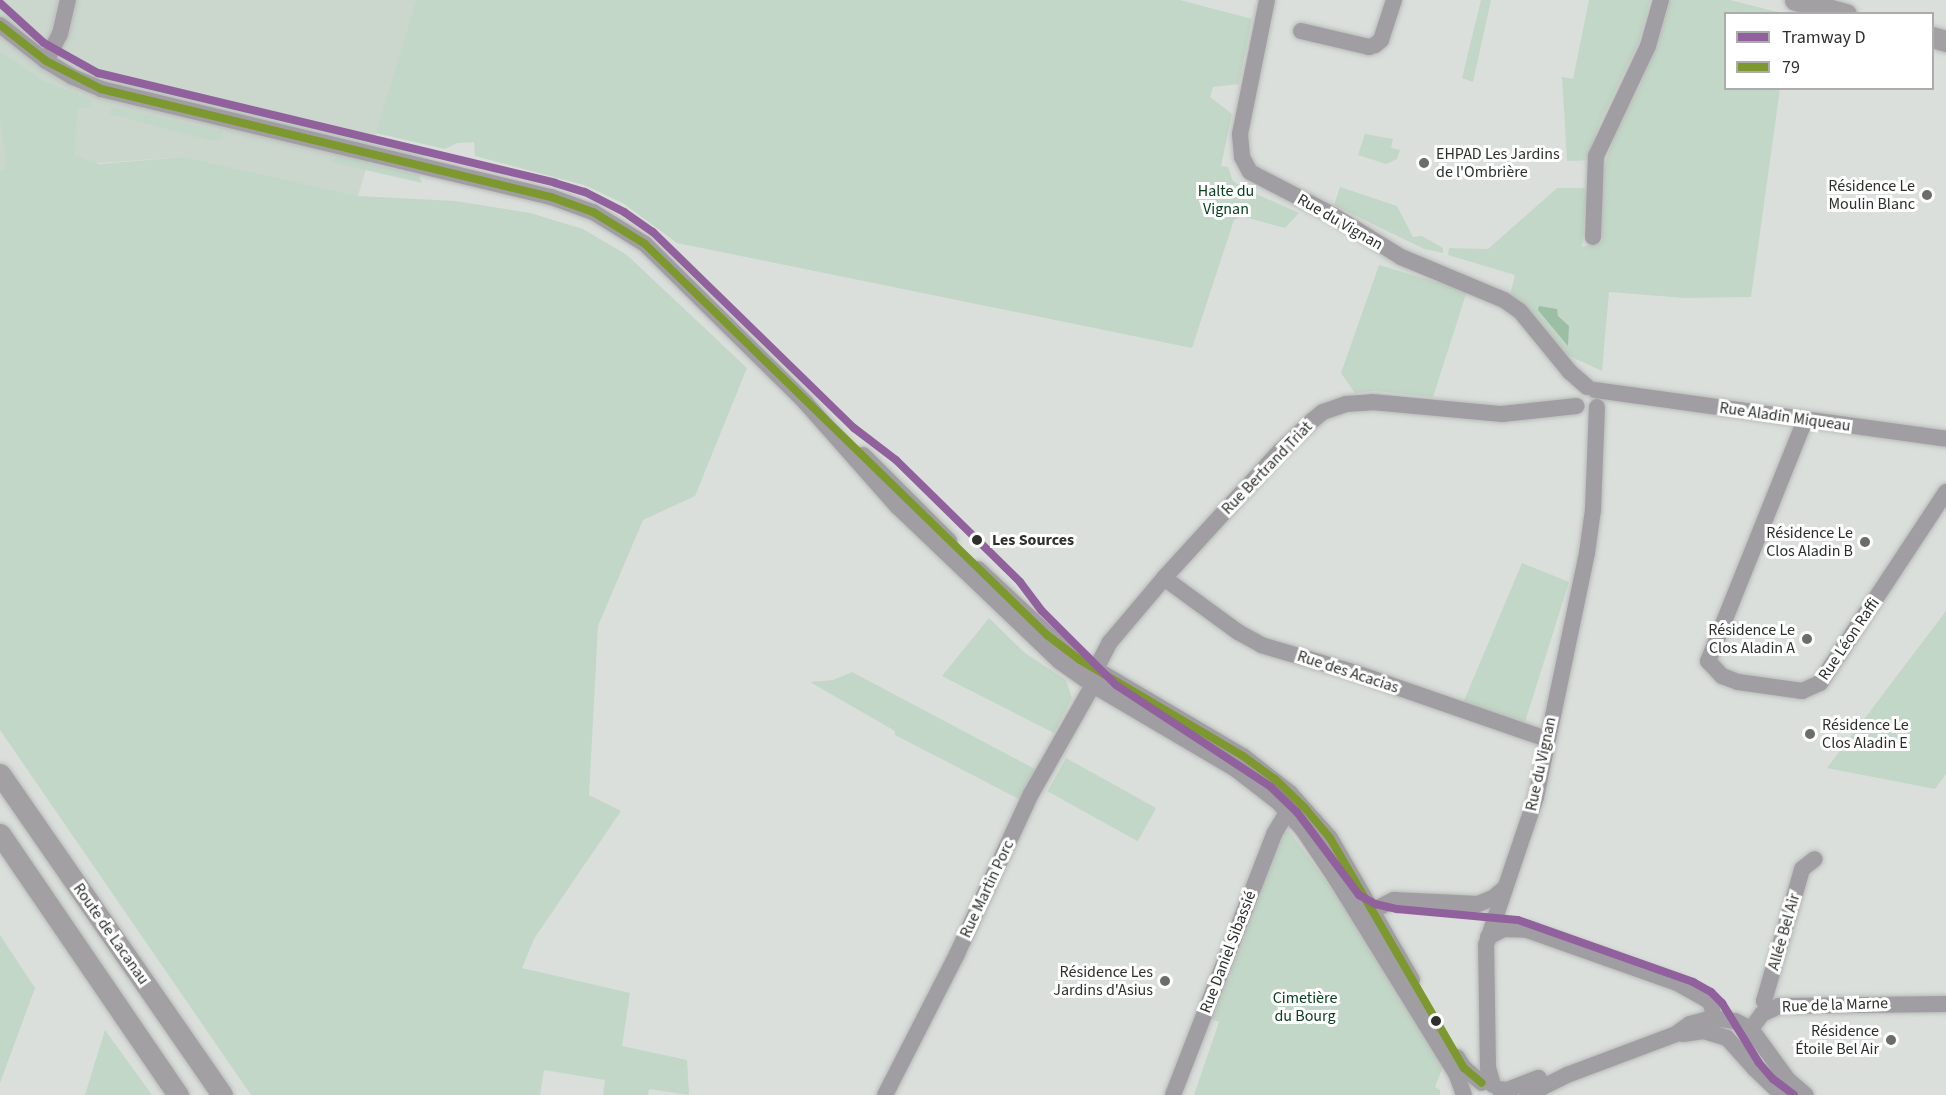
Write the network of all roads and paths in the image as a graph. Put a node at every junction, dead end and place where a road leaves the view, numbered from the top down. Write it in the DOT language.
graph roads {
  1 [pos="68,0"];
  2 [pos="1267,0"];
  3 [pos="1394,0"];
  4 [pos="1661,0"];
  5 [pos="1795,0"];
  6 [pos="1838,12"];
  7 [pos="0,25"];
  8 [pos="1301,32"];
  9 [pos="46,61"];
  10 [pos="1593,237"];
  11 [pos="1588,400"];
  12 [pos="1805,420"];
  13 [pos="1946,439"];
  14 [pos="1946,492"];
  15 [pos="1164,578"];
  16 [pos="1094,677"];
  17 [pos="1547,740"];
  18 [pos="0,774"];
  19 [pos="1287,812"];
  20 [pos="0,834"];
  21 [pos="1815,859"];
  22 [pos="1505,888"];
  23 [pos="1369,919"];
  24 [pos="1488,937"];
  25 [pos="1946,1004"];
  26 [pos="1769,1009"];
  27 [pos="1713,1018"];
  28 [pos="1751,1029"];
  29 [pos="1676,1034"];
  30 [pos="1567,1075"];
  31 [pos="1494,1088"];
  32 [pos="178,1095"];
  33 [pos="222,1095"];
  34 [pos="885,1095"];
  35 [pos="1173,1095"];
  36 [pos="1464,1095"];
  37 [pos="1527,1095"];
  38 [pos="1782,1095"];
  39 [pos="1806,1095"];
  1 -- 9 [label="street"];
  2 -- 11 [label="street, Rue du Vignan"];
  3 -- 8 [label="street"];
  4 -- 10 [label="street"];
  5 -- 6 [label="main road"];
  7 -- 9 [label="street"];
  9 -- 16 [label="street"];
  11 -- 12 [label="street, Rue Aladin Miqueau"];
  11 -- 15 [label="street, Rue Bertrand Triat"];
  11 -- 17 [label="street, Rue du Vignan"];
  12 -- 13 [label="street, Rue Aladin Miqueau"];
  12 -- 14 [label="street, Rue Léon Raffi"];
  15 -- 16 [label="street, Rue Bertrand Triat"];
  15 -- 17 [label="street, Rue des Acacias"];
  16 -- 19 [label="street"];
  16 -- 23 [label="street"];
  16 -- 34 [label="street, Rue Martin Porc"];
  17 -- 22 [label="street, Rue du Vignan"];
  18 -- 33 [label="main road, Route de Lacanau"];
  19 -- 23 [label="street"];
  19 -- 35 [label="street, Rue Daniel Sibassié"];
  20 -- 32 [label="main road"];
  21 -- 26 [label="street, Allée Bel Air"];
  22 -- 23 [label="street"];
  22 -- 24 [label="street, Rue du Vignan"];
  23 -- 31 [label="street"];
  23 -- 36 [label="street"];
  24 -- 27 [label="street"];
  24 -- 31 [label="street, Rue du Vignan"];
  25 -- 26 [label="street, Rue de la Marne"];
  26 -- 28 [label="street, Rue de la Marne"];
  27 -- 28 [label="street"];
  27 -- 29 [label="street"];
  28 -- 39 [label="street"];
  29 -- 30 [label="street"];
  29 -- 38 [label="street"];
  30 -- 31 [label="street"];
  30 -- 37 [label="street"];
  31 -- 36 [label="street"];
}
